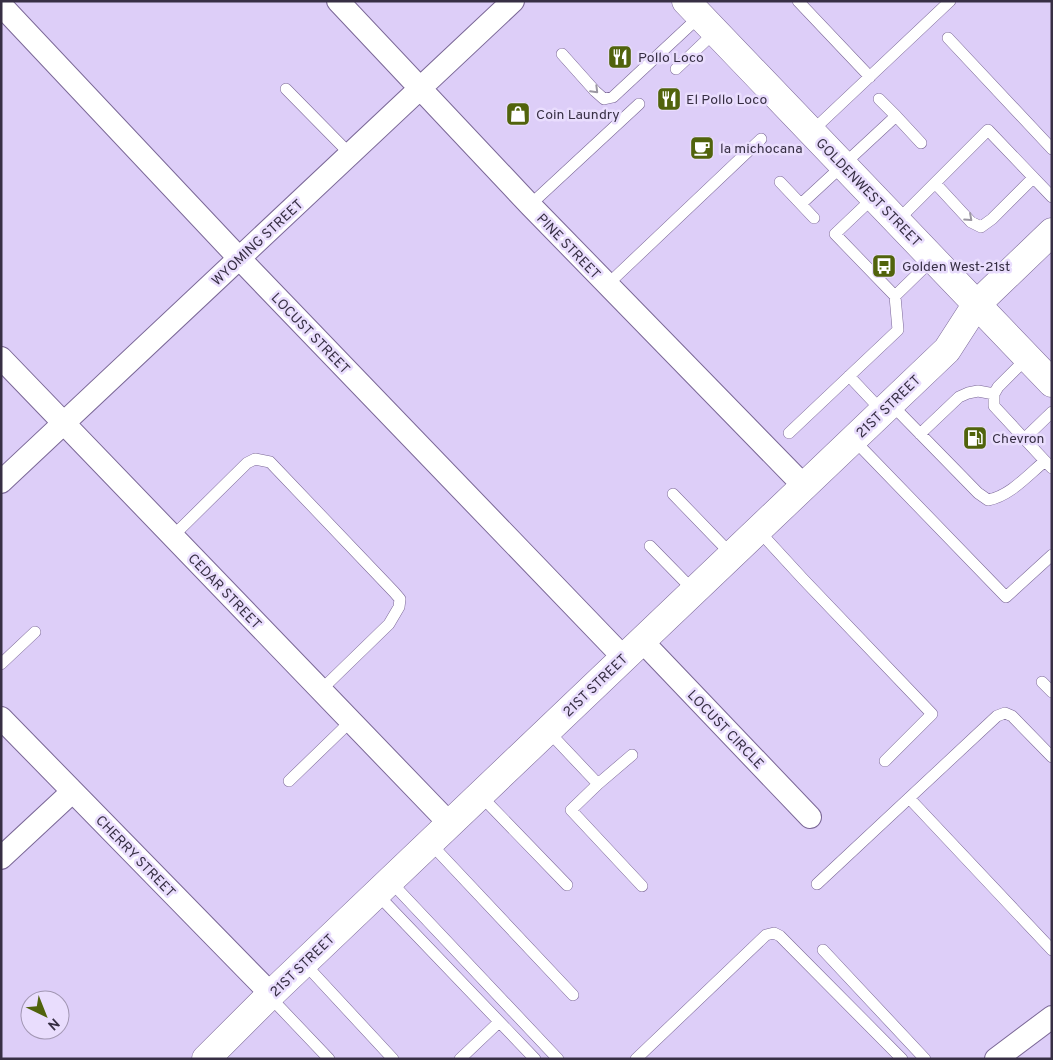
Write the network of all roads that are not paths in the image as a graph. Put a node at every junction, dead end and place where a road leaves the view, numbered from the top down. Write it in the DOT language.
graph roads {
  1 [pos="338,1"];
  2 [pos="513,1"];
  3 [pos="798,1"];
  4 [pos="950,1"];
  5 [pos="1,4"];
  6 [pos="700,16"];
  7 [pos="948,38"];
  8 [pos="562,54"];
  9 [pos="676,69"];
  10 [pos="870,77"];
  11 [pos="286,89"];
  12 [pos="419,89"];
  13 [pos="879,99"];
  14 [pos="639,104"];
  15 [pos="896,116"];
  16 [pos="811,132"];
  17 [pos="761,139"];
  18 [pos="921,143"];
  19 [pos="1052,149"];
  20 [pos="350,154"];
  21 [pos="843,165"];
  22 [pos="1033,178"];
  23 [pos="780,182"];
  24 [pos="935,183"];
  25 [pos="1052,197"];
  26 [pos="874,198"];
  27 [pos="801,204"];
  28 [pos="530,205"];
  29 [pos="814,218"];
  30 [pos="897,222"];
  31 [pos="1052,232"];
  32 [pos="239,258"];
  33 [pos="933,259"];
  34 [pos="608,285"];
  35 [pos="895,296"];
  36 [pos="976,305"];
  37 [pos="1,358"];
  38 [pos="1027,358"];
  39 [pos="849,376"];
  40 [pos="1052,383"];
  41 [pos="994,394"];
  42 [pos="886,408"];
  43 [pos="1052,412"];
  44 [pos="64,423"];
  45 [pos="789,433"];
  46 [pos="920,434"];
  47 [pos="853,439"];
  48 [pos="1024,439"];
  49 [pos="1048,465"];
  50 [pos="1,482"];
  51 [pos="804,486"];
  52 [pos="673,494"];
  53 [pos="758,530"];
  54 [pos="173,536"];
  55 [pos="650,546"];
  56 [pos="732,555"];
  57 [pos="1052,555"];
  58 [pos="694,591"];
  59 [pos="35,632"];
  60 [pos="633,649"];
  61 [pos="1,664"];
  62 [pos="1042,682"];
  63 [pos="321,690"];
  64 [pos="1052,692"];
  65 [pos="1,718"];
  66 [pos="351,721"];
  67 [pos="548,731"];
  68 [pos="632,755"];
  69 [pos="1052,757"];
  70 [pos="885,761"];
  71 [pos="289,781"];
  72 [pos="598,784"];
  73 [pos="72,792"];
  74 [pos="480,795"];
  75 [pos="909,798"];
  76 [pos="810,817"];
  77 [pos="450,824"];
  78 [pos="430,843"];
  79 [pos="1,858"];
  80 [pos="817,884"];
  81 [pos="567,885"];
  82 [pos="642,886"];
  83 [pos="383,887"];
  84 [pos="823,950"];
  85 [pos="1052,950"];
  86 [pos="304,963"];
  87 [pos="270,995"];
  88 [pos="573,995"];
  89 [pos="1050,1021"];
  90 [pos="499,1022"];
  91 [pos="206,1059"];
  92 [pos="329,1059"];
  93 [pos="393,1059"];
  94 [pos="460,1059"];
  95 [pos="535,1059"];
  96 [pos="558,1059"];
  97 [pos="636,1059"];
  98 [pos="902,1059"];
  99 [pos="926,1059"];
  100 [pos="996,1059"];
  1 -- 12 [label="street, PINE STREET"];
  2 -- 12 [label="street, WYOMING STREET"];
  3 -- 10 [label="lane"];
  4 -- 10 [label="lane"];
  5 -- 32 [label="street, LOCUST STREET"];
  8 -- 6 [label="lane, one-way"];
  6 -- 9 [label="lane"];
  6 -- 16 [label="street, GOLDENWEST STREET"];
  7 -- 19 [label="lane"];
  10 -- 16 [label="lane"];
  11 -- 20 [label="lane"];
  12 -- 20 [label="street, WYOMING STREET"];
  12 -- 28 [label="street, PINE STREET"];
  13 -- 15 [label="lane"];
  14 -- 28 [label="lane"];
  15 -- 18 [label="lane"];
  15 -- 21 [label="lane"];
  16 -- 21 [label="street, GOLDENWEST STREET"];
  17 -- 34 [label="lane"];
  20 -- 32 [label="street, WYOMING STREET"];
  21 -- 26 [label="street, GOLDENWEST STREET"];
  21 -- 27 [label="lane"];
  24 -- 22 [label="lane, one-way"];
  22 -- 24 [label="lane"];
  22 -- 25 [label="lane"];
  23 -- 27 [label="lane"];
  24 -- 30 [label="lane"];
  26 -- 30 [label="street, GOLDENWEST STREET"];
  26 -- 35 [label="lane"];
  27 -- 29 [label="lane"];
  28 -- 34 [label="street, PINE STREET"];
  30 -- 33 [label="street, GOLDENWEST STREET"];
  31 -- 36 [label="street, 21ST STREET"];
  32 -- 44 [label="street, WYOMING STREET"];
  32 -- 60 [label="street, LOCUST STREET"];
  33 -- 35 [label="lane"];
  33 -- 36 [label="street, GOLDENWEST STREET"];
  34 -- 51 [label="street, PINE STREET"];
  35 -- 39 [label="lane"];
  36 -- 38 [label="street, GOLDENWEST STREET"];
  36 -- 42 [label="street, 21ST STREET"];
  37 -- 44 [label="street, CEDAR STREET"];
  38 -- 40 [label="street, GOLDENWEST STREET"];
  38 -- 41 [label="lane"];
  39 -- 42 [label="lane"];
  39 -- 45 [label="lane"];
  41 -- 46 [label="lane"];
  41 -- 48 [label="lane"];
  42 -- 46 [label="lane"];
  42 -- 47 [label="street, 21ST STREET"];
  43 -- 48 [label="lane"];
  44 -- 50 [label="street, WYOMING STREET"];
  44 -- 54 [label="street, CEDAR STREET"];
  46 -- 49 [label="lane"];
  47 -- 51 [label="street, 21ST STREET"];
  47 -- 57 [label="lane"];
  48 -- 49 [label="lane"];
  51 -- 53 [label="street, 21ST STREET"];
  52 -- 56 [label="lane"];
  53 -- 56 [label="street, 21ST STREET"];
  53 -- 70 [label="lane"];
  54 -- 63 [label="street, CEDAR STREET"];
  54 -- 63 [label="lane"];
  55 -- 58 [label="lane"];
  56 -- 58 [label="street, 21ST STREET"];
  58 -- 60 [label="street, 21ST STREET"];
  59 -- 61 [label="lane"];
  60 -- 67 [label="street, 21ST STREET"];
  60 -- 76 [label="street, LOCUST CIRCLE"];
  62 -- 64 [label="lane"];
  63 -- 66 [label="street, CEDAR STREET"];
  65 -- 73 [label="street, CHERRY STREET"];
  66 -- 71 [label="lane"];
  66 -- 77 [label="street, CEDAR STREET"];
  67 -- 72 [label="lane"];
  67 -- 74 [label="street, 21ST STREET"];
  68 -- 72 [label="lane"];
  69 -- 75 [label="lane"];
  72 -- 82 [label="lane"];
  73 -- 79 [label="street"];
  73 -- 87 [label="street, CHERRY STREET"];
  74 -- 77 [label="street, 21ST STREET"];
  74 -- 81 [label="lane"];
  75 -- 80 [label="lane"];
  75 -- 85 [label="lane"];
  77 -- 78 [label="street, 21ST STREET"];
  78 -- 83 [label="street, 21ST STREET"];
  78 -- 88 [label="lane"];
  83 -- 86 [label="street, 21ST STREET"];
  83 -- 90 [label="lane"];
  83 -- 96 [label="lane"];
  84 -- 99 [label="lane"];
  86 -- 87 [label="street, 21ST STREET"];
  86 -- 93 [label="lane"];
  87 -- 91 [label="street, 21ST STREET"];
  87 -- 92 [label="lane"];
  89 -- 100 [label="street"];
  90 -- 94 [label="lane"];
  90 -- 95 [label="lane"];
  97 -- 98 [label="lane"];
}
